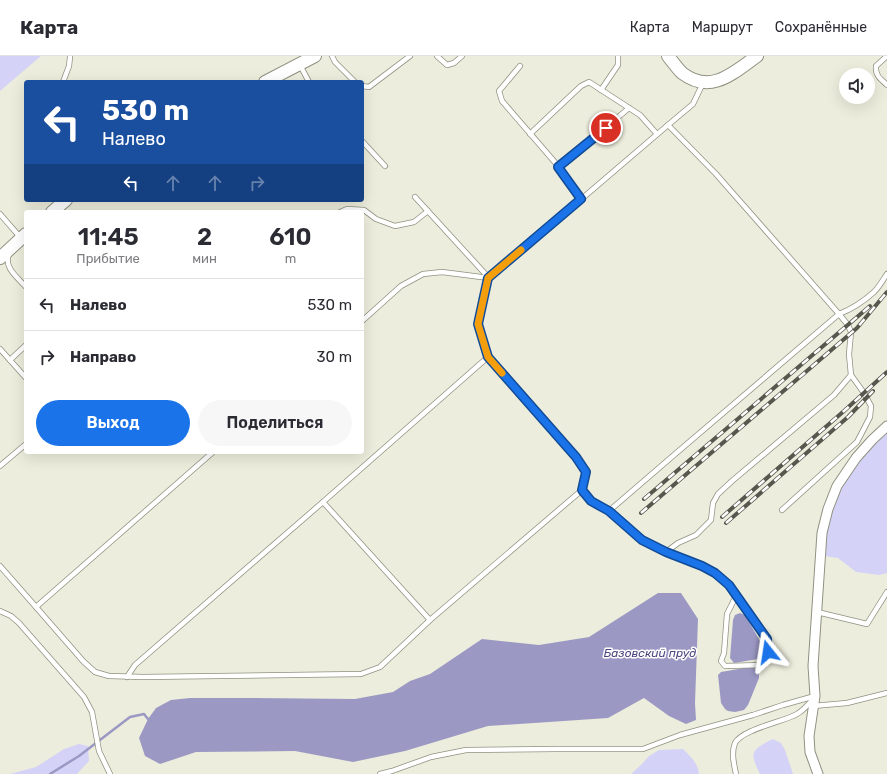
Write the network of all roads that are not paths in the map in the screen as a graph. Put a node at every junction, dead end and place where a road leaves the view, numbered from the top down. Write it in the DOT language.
graph roads {
  1 [pos="315,56"];
  2 [pos="332,56"];
  3 [pos="410,56"];
  4 [pos="438,56"];
  5 [pos="462,56"];
  6 [pos="618,56"];
  7 [pos="668,56"];
  8 [pos="757,56"];
  9 [pos="887,56"];
  10 [pos="70,57"];
  11 [pos="299,64"];
  12 [pos="520,66"];
  13 [pos="64,80"];
  14 [pos="269,80"];
  15 [pos="308,80"];
  16 [pos="354,80"];
  17 [pos="703,82"];
  18 [pos="887,85"];
  19 [pos="364,86"];
  20 [pos="601,90"];
  21 [pos="629,108"];
  22 [pos="668,125"];
  23 [pos="530,134"];
  24 [pos="657,134"];
  25 [pos="364,144"];
  26 [pos="385,166"];
  27 [pos="558,167"];
  28 [pos="415,197"];
  29 [pos="581,199"];
  30 [pos="64,202"];
  31 [pos="54,210"];
  32 [pos="345,210"];
  33 [pos="364,210"];
  34 [pos="364,210"];
  35 [pos="428,211"];
  36 [pos="0,214"];
  37 [pos="21,239"];
  38 [pos="0,258"];
  39 [pos="887,274"];
  40 [pos="488,278"];
  41 [pos="24,285"];
  42 [pos="839,314"];
  43 [pos="364,319"];
  44 [pos="24,347"];
  45 [pos="0,349"];
  46 [pos="488,357"];
  47 [pos="10,360"];
  48 [pos="852,375"];
  49 [pos="24,376"];
  50 [pos="887,426"];
  51 [pos="24,446"];
  52 [pos="211,454"];
  53 [pos="0,466"];
  54 [pos="582,490"];
  55 [pos="323,502"];
  56 [pos="782,510"];
  57 [pos="609,511"];
  58 [pos="666,552"];
  59 [pos="0,566"];
  60 [pos="887,592"];
  61 [pos="736,596"];
  62 [pos="36,607"];
  63 [pos="0,611"];
  64 [pos="817,612"];
  65 [pos="430,620"];
  66 [pos="127,677"];
  67 [pos="887,693"];
  68 [pos="815,696"];
  69 [pos="813,706"];
  70 [pos="110,774"];
  71 [pos="380,774"];
  72 [pos="736,774"];
  73 [pos="818,774"];
  1 -- 11 [label="main road"];
  2 -- 16 [label="lane"];
  3 -- 19 [label="lane"];
  4 -- 5 [label="lane"];
  6 -- 20 [label="lane"];
  7 -- 17 [label="main road"];
  8 -- 17 [label="main road"];
  9 -- 18 [label="lane"];
  10 -- 13 [label="lane"];
  11 -- 14 [label="main road"];
  11 -- 15 [label="lane"];
  12 -- 23 [label="lane"];
  17 -- 22 [label="lane"];
  20 -- 21 [label="lane"];
  20 -- 23 [label="lane"];
  21 -- 24 [label="lane"];
  21 -- 27 [label="lane"];
  22 -- 24 [label="lane"];
  22 -- 42 [label="lane"];
  23 -- 27 [label="lane"];
  24 -- 29 [label="lane"];
  25 -- 26 [label="lane"];
  27 -- 29 [label="lane"];
  28 -- 35 [label="lane"];
  29 -- 40 [label="lane"];
  30 -- 31 [label="main road"];
  32 -- 33 [label="lane"];
  34 -- 35 [label="lane"];
  35 -- 40 [label="lane"];
  36 -- 37 [label="lane"];
  37 -- 38 [label="main road"];
  37 -- 41 [label="lane"];
  39 -- 42 [label="lane"];
  40 -- 43 [label="lane"];
  40 -- 46 [label="lane"];
  42 -- 48 [label="lane"];
  42 -- 57 [label="lane"];
  44 -- 47 [label="lane"];
  45 -- 47 [label="lane"];
  46 -- 54 [label="lane"];
  46 -- 55 [label="lane"];
  47 -- 49 [label="lane"];
  48 -- 56 [label="lane"];
  48 -- 58 [label="lane"];
  50 -- 64 [label="street"];
  51 -- 53 [label="lane"];
  52 -- 62 [label="lane"];
  54 -- 57 [label="lane"];
  54 -- 65 [label="lane"];
  55 -- 65 [label="lane"];
  55 -- 66 [label="lane"];
  57 -- 58 [label="lane"];
  58 -- 61 [label="lane"];
  59 -- 62 [label="lane"];
  60 -- 64 [label="lane"];
  61 -- 61 [label="lane"];
  62 -- 66 [label="lane"];
  63 -- 70 [label="lane"];
  64 -- 68 [label="street"];
  65 -- 66 [label="lane"];
  67 -- 69 [label="lane"];
  68 -- 69 [label="street"];
  68 -- 71 [label="lane"];
  68 -- 72 [label="lane"];
  69 -- 73 [label="street"];
}
